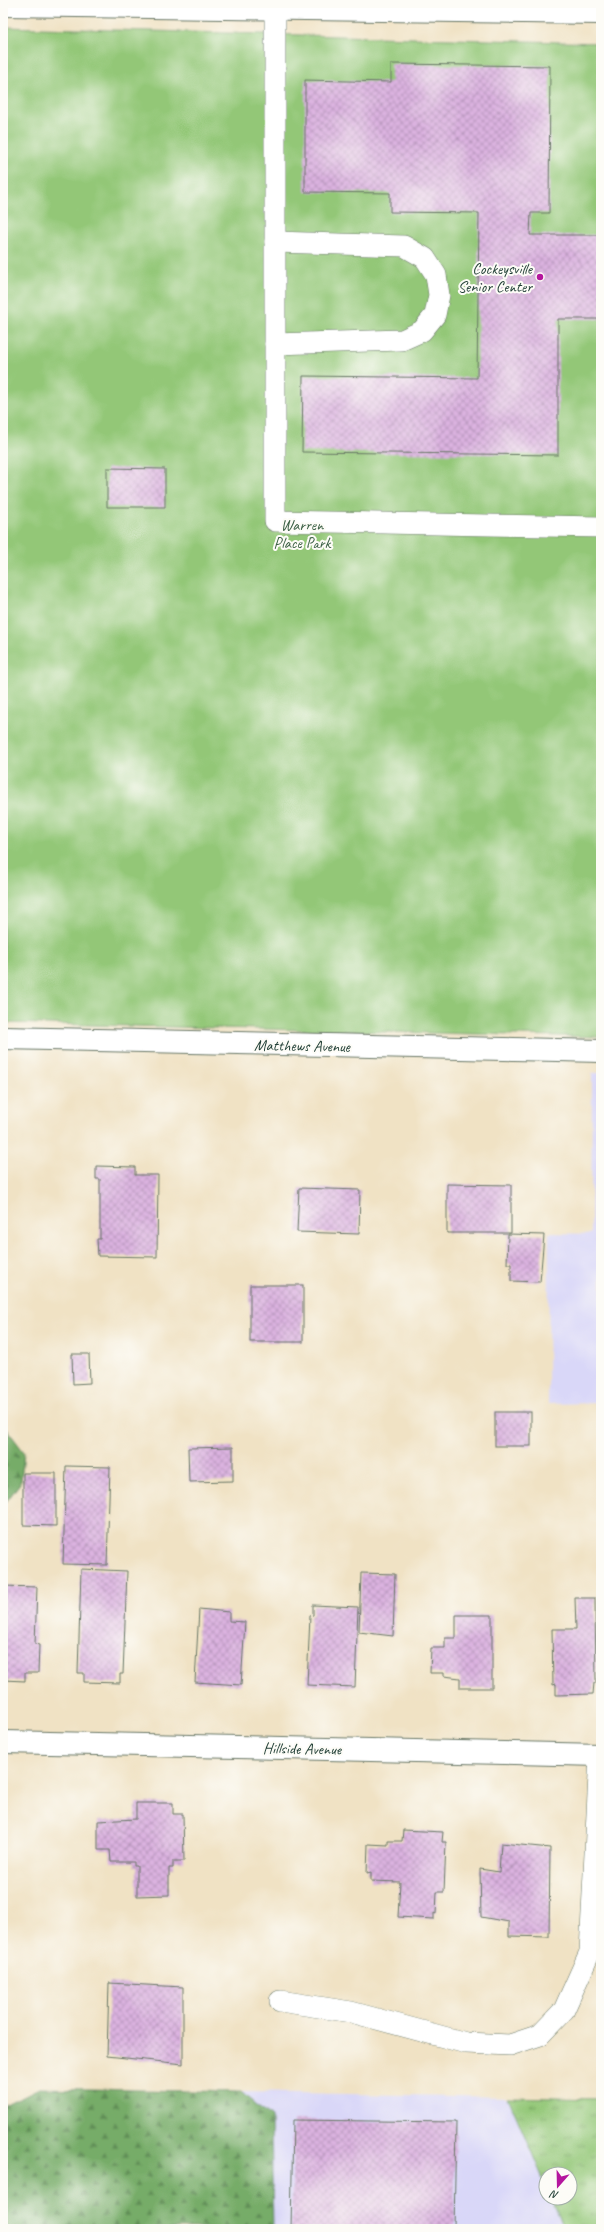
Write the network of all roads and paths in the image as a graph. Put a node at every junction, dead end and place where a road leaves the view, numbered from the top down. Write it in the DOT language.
graph roads {
  1 [pos="3,5"];
  2 [pos="275,8"];
  3 [pos="601,13"];
  4 [pos="275,242"];
  5 [pos="275,344"];
  6 [pos="601,527"];
  7 [pos="3,1038"];
  8 [pos="601,1051"];
  9 [pos="3,1742"];
  10 [pos="600,1755"];
  11 [pos="280,2001"];
  1 -- 2 [label="street"];
  2 -- 3 [label="street"];
  2 -- 4 [label="lane"];
  4 -- 5 [label="lane"];
  4 -- 5 [label="lane"];
  5 -- 6 [label="lane"];
  7 -- 8 [label="street, Matthews Avenue"];
  9 -- 10 [label="street, Hillside Avenue"];
  10 -- 11 [label="lane"];
}
